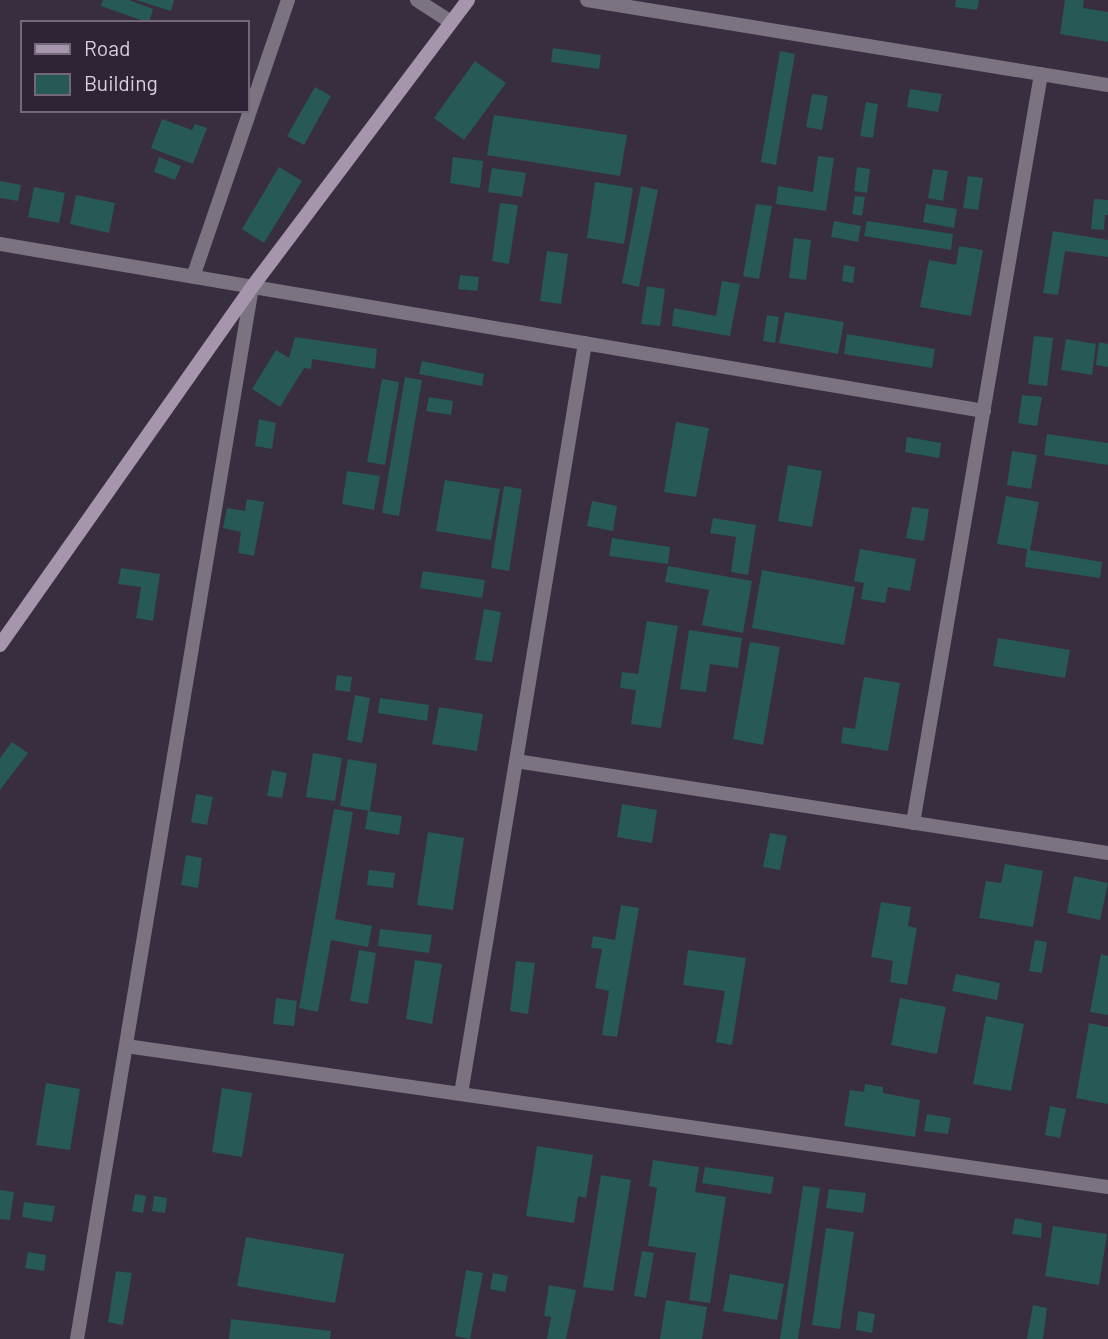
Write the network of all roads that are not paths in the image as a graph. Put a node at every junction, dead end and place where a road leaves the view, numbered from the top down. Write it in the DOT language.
graph roads {
  1 [pos="288,0"];
  2 [pos="417,0"];
  3 [pos="468,0"];
  4 [pos="587,0"];
  5 [pos="451,22"];
  6 [pos="1041,74"];
  7 [pos="1108,85"];
  8 [pos="0,244"];
  9 [pos="193,277"];
  10 [pos="252,287"];
  11 [pos="584,343"];
  12 [pos="984,411"];
  13 [pos="0,645"];
  14 [pos="516,761"];
  15 [pos="913,823"];
  16 [pos="1108,853"];
  17 [pos="126,1046"];
  18 [pos="461,1094"];
  19 [pos="1108,1188"];
  20 [pos="78,1339"];
  1 -- 9 [label="street"];
  2 -- 5 [label="street"];
  3 -- 5 [label="street"];
  4 -- 6 [label="street"];
  5 -- 10 [label="street"];
  6 -- 7 [label="street"];
  6 -- 12 [label="street"];
  8 -- 9 [label="street"];
  9 -- 10 [label="street"];
  10 -- 11 [label="street"];
  10 -- 13 [label="street"];
  10 -- 17 [label="street"];
  11 -- 12 [label="street"];
  11 -- 14 [label="street"];
  12 -- 15 [label="street"];
  14 -- 15 [label="street"];
  14 -- 18 [label="street"];
  15 -- 16 [label="street"];
  17 -- 18 [label="street"];
  17 -- 20 [label="street"];
  18 -- 19 [label="street"];
}
